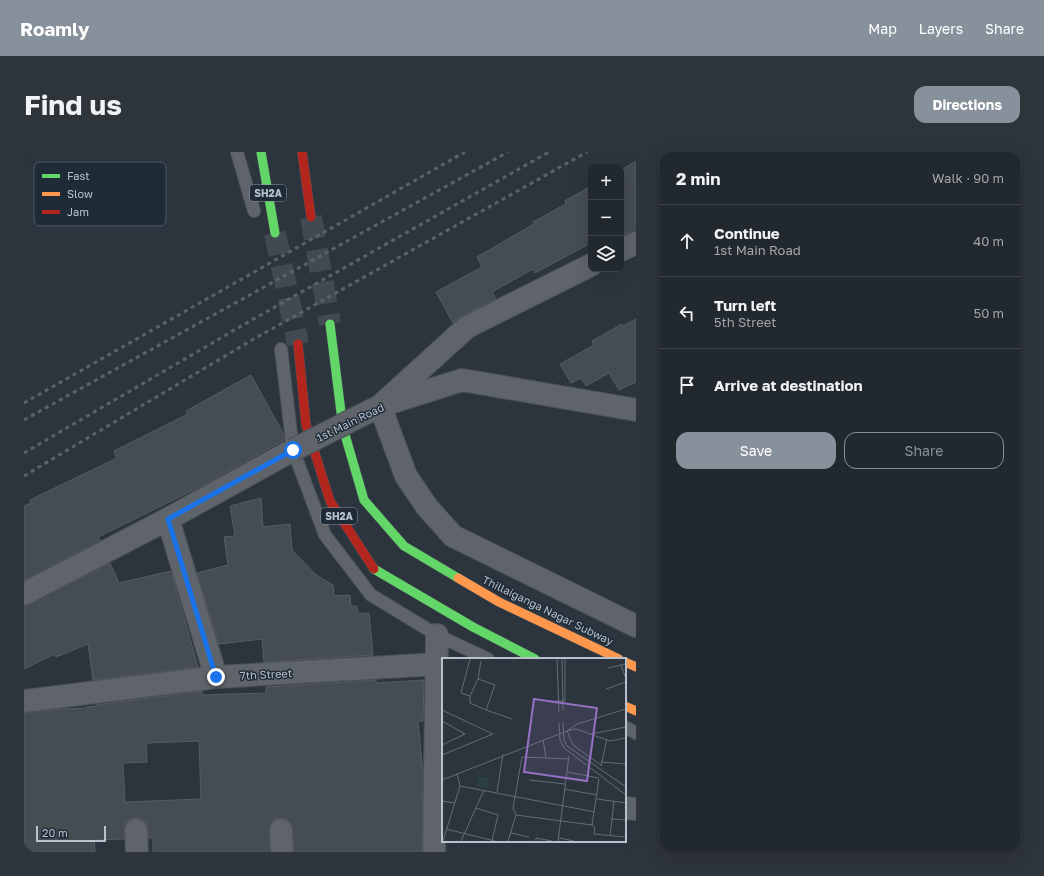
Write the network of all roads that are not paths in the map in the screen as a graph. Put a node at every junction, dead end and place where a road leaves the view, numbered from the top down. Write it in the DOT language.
graph roads {
  1 [pos="237,152"];
  2 [pos="261,152"];
  3 [pos="302,152"];
  4 [pos="254,211"];
  5 [pos="312,217"];
  6 [pos="275,233"];
  7 [pos="636,243"];
  8 [pos="624,249"];
  9 [pos="588,266"];
  10 [pos="330,324"];
  11 [pos="298,344"];
  12 [pos="281,349"];
  13 [pos="636,395"];
  14 [pos="380,406"];
  15 [pos="612,406"];
  16 [pos="636,410"];
  17 [pos="293,450"];
  18 [pos="168,519"];
  19 [pos="24,594"];
  20 [pos="636,626"];
  21 [pos="436,635"];
  22 [pos="486,658"];
  23 [pos="533,658"];
  24 [pos="617,658"];
  25 [pos="626,662"];
  26 [pos="438,664"];
  27 [pos="636,667"];
  28 [pos="216,677"];
  29 [pos="24,701"];
  30 [pos="626,706"];
  31 [pos="636,711"];
  32 [pos="626,728"];
  33 [pos="636,733"];
  34 [pos="440,799"];
  35 [pos="136,830"];
  36 [pos="281,830"];
  37 [pos="137,852"];
  38 [pos="282,852"];
  39 [pos="434,852"];
  1 -- 4 [label="lane"];
  2 -- 6 [label="main road, SH2A"];
  3 -- 5 [label="main road"];
  7 -- 8 [label="street"];
  9 -- 14 [label="street"];
  10 -- 24 [label="main road, Thillaiganga Nagar Subway / SH2A"];
  11 -- 23 [label="main road, SH2A"];
  12 -- 17 [label="lane"];
  13 -- 15 [label="street"];
  14 -- 15 [label="street, 1st Main Road"];
  14 -- 17 [label="street, 1st Main Road, bridge"];
  14 -- 20 [label="street"];
  15 -- 16 [label="street, 1st Main Road"];
  17 -- 18 [label="street, 1st Main Road"];
  17 -- 21 [label="lane"];
  18 -- 19 [label="street, 1st Main Road"];
  18 -- 28 [label="street"];
  21 -- 22 [label="lane"];
  21 -- 26 [label="street"];
  25 -- 27 [label="main road"];
  26 -- 28 [label="street, 7th Street"];
  26 -- 34 [label="street"];
  28 -- 29 [label="street, 7th Street"];
  30 -- 31 [label="main road"];
  32 -- 33 [label="lane"];
  34 -- 39 [label="street"];
  35 -- 37 [label="street"];
  36 -- 38 [label="street"];
}
